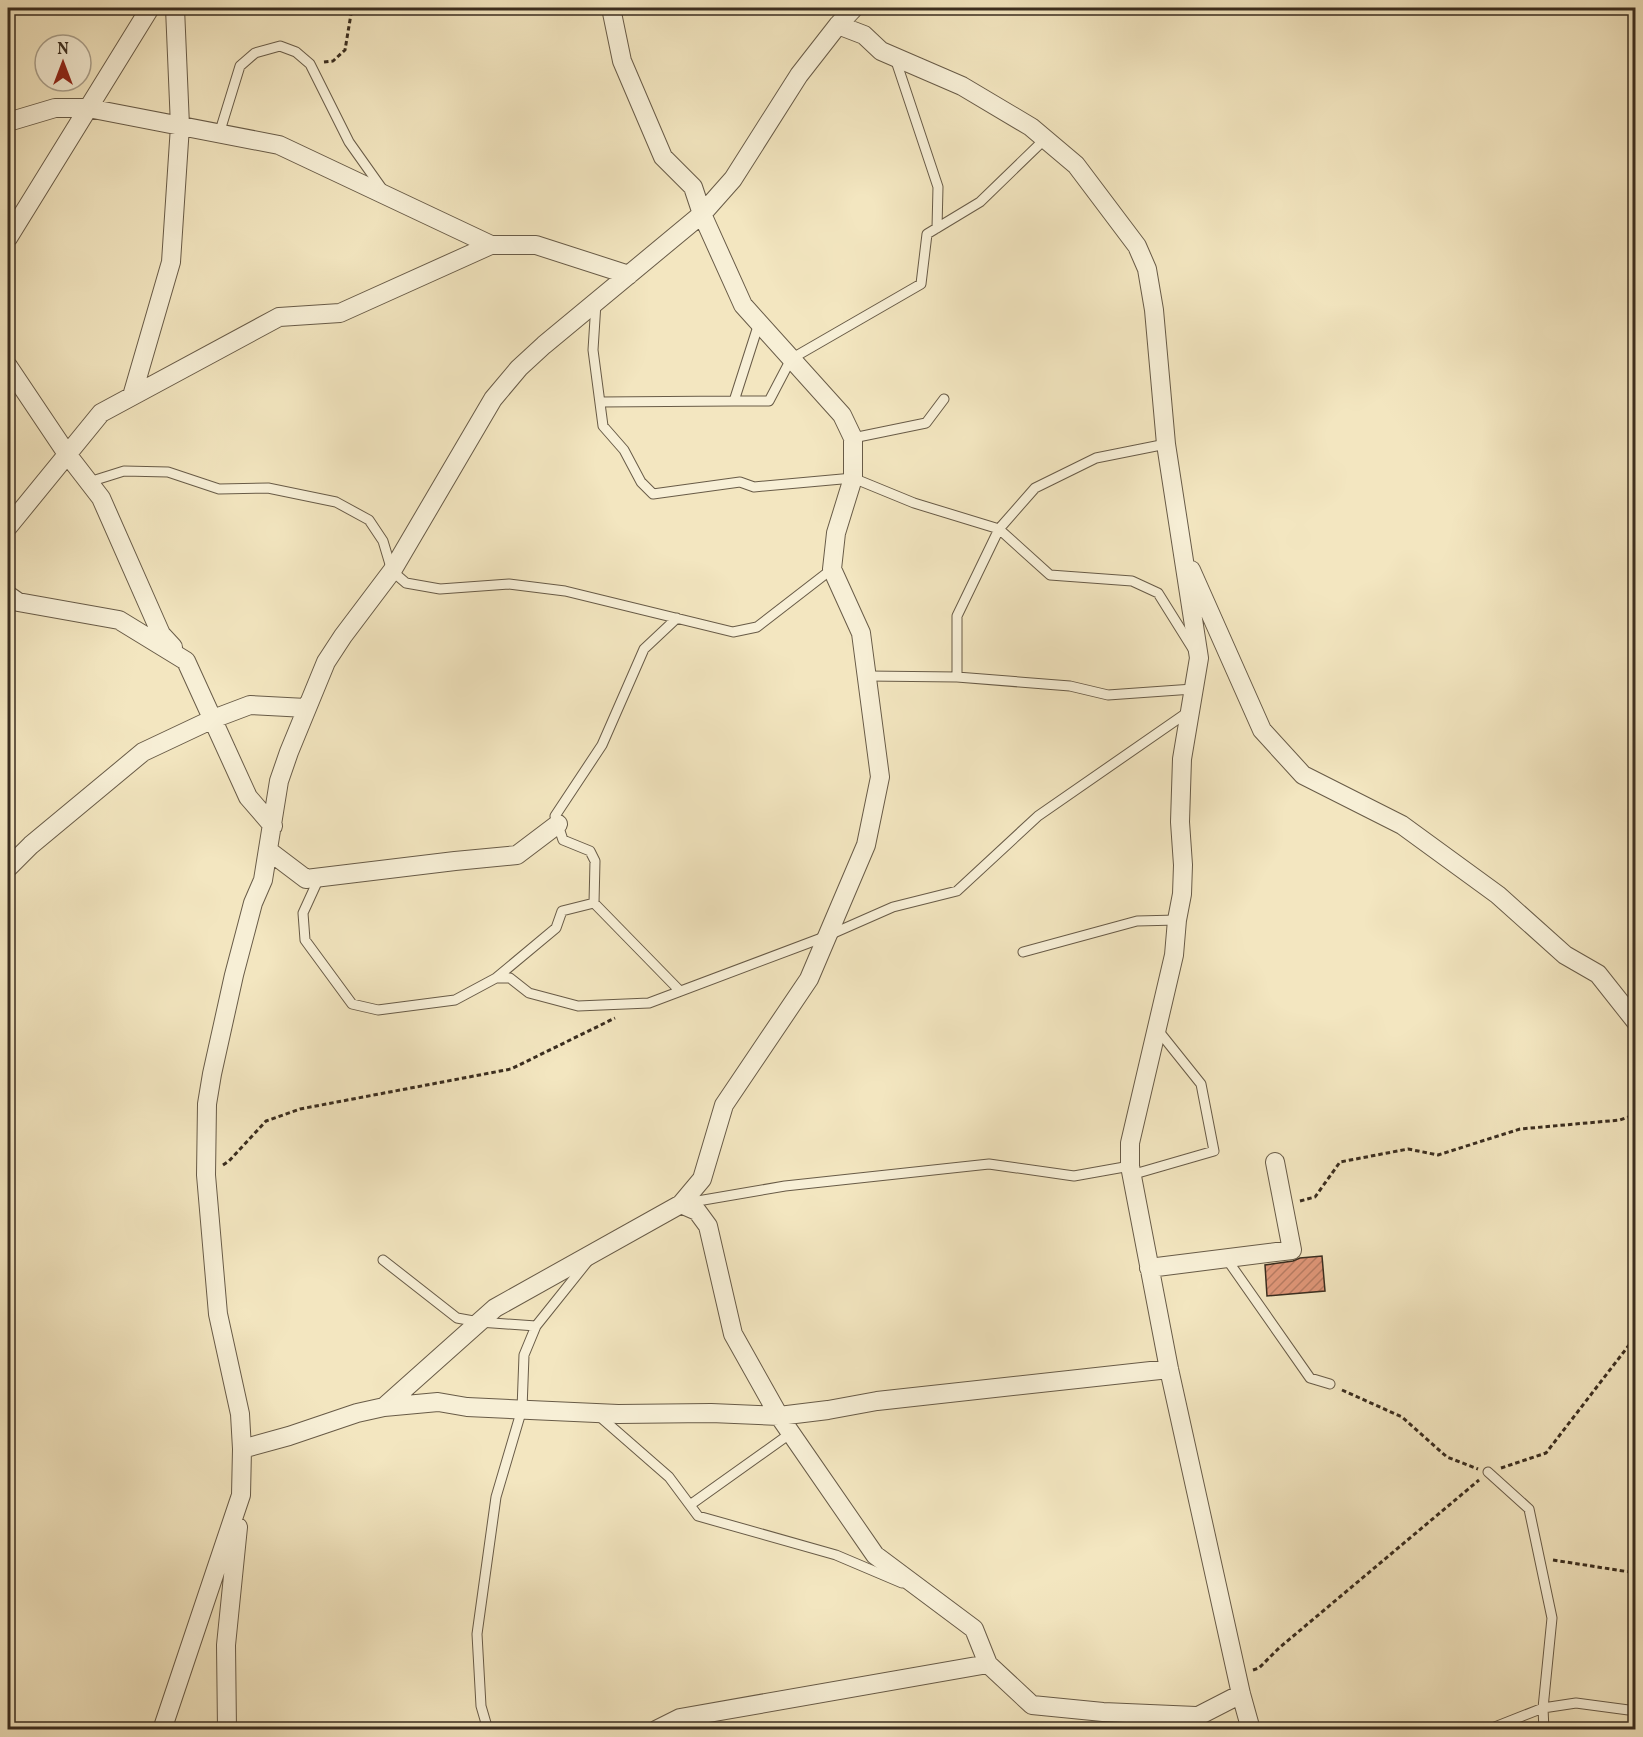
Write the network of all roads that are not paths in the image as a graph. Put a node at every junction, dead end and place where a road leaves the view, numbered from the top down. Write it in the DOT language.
graph roads {
  1 [pos="150,8"];
  2 [pos="175,8"];
  3 [pos="611,8"];
  4 [pos="854,8"];
  5 [pos="838,25"];
  6 [pos="894,57"];
  7 [pos="88,108"];
  8 [pos="8,122"];
  9 [pos="180,126"];
  10 [pos="219,134"];
  11 [pos="1045,139"];
  12 [pos="388,197"];
  13 [pos="702,214"];
  14 [pos="937,228"];
  15 [pos="8,238"];
  16 [pos="491,245"];
  17 [pos="629,275"];
  18 [pos="596,303"];
  19 [pos="759,322"];
  20 [pos="791,359"];
  21 [pos="8,366"];
  22 [pos="132,396"];
  23 [pos="945,399"];
  24 [pos="734,401"];
  25 [pos="600,402"];
  26 [pos="852,438"];
  27 [pos="1166,444"];
  28 [pos="67,454"];
  29 [pos="853,478"];
  30 [pos="89,482"];
  31 [pos="8,527"];
  32 [pos="999,529"];
  33 [pos="1180,546"];
  34 [pos="832,568"];
  35 [pos="392,572"];
  36 [pos="8,595"];
  37 [pos="677,618"];
  38 [pos="1199,658"];
  39 [pos="186,660"];
  40 [pos="867,676"];
  41 [pos="957,677"];
  42 [pos="1194,689"];
  43 [pos="306,708"];
  44 [pos="1190,710"];
  45 [pos="213,718"];
  46 [pos="558,824"];
  47 [pos="273,826"];
  48 [pos="269,851"];
  49 [pos="8,868"];
  50 [pos="319,878"];
  51 [pos="594,903"];
  52 [pos="1177,920"];
  53 [pos="827,936"];
  54 [pos="1023,952"];
  55 [pos="495,978"];
  56 [pos="680,991"];
  57 [pos="1635,1022"];
  58 [pos="1156,1029"];
  59 [pos="1275,1162"];
  60 [pos="1130,1170"];
  61 [pos="681,1204"];
  62 [pos="595,1252"];
  63 [pos="1226,1258"];
  64 [pos="383,1260"];
  65 [pos="1149,1268"];
  66 [pos="479,1322"];
  67 [pos="536,1326"];
  68 [pos="1169,1369"];
  69 [pos="1330,1384"];
  70 [pos="384,1407"];
  71 [pos="522,1409"];
  72 [pos="596,1413"];
  73 [pos="779,1416"];
  74 [pos="791,1433"];
  75 [pos="242,1449"];
  76 [pos="1488,1473"];
  77 [pos="241,1495"];
  78 [pos="690,1505"];
  79 [pos="927,1594"];
  80 [pos="988,1664"];
  81 [pos="1241,1694"];
  82 [pos="1543,1708"];
  83 [pos="1635,1711"];
  84 [pos="1196,1716"];
  85 [pos="162,1730"];
  86 [pos="227,1730"];
  87 [pos="488,1730"];
  88 [pos="656,1730"];
  89 [pos="1171,1730"];
  90 [pos="1251,1730"];
  91 [pos="1487,1730"];
  92 [pos="1544,1730"];
  1 -- 7 [label="street"];
  2 -- 9 [label="street"];
  3 -- 13 [label="street"];
  4 -- 5 [label="street"];
  5 -- 6 [label="street"];
  5 -- 13 [label="street"];
  6 -- 11 [label="street"];
  6 -- 14 [label="lane"];
  7 -- 8 [label="street"];
  7 -- 9 [label="street"];
  7 -- 15 [label="street"];
  9 -- 10 [label="street"];
  9 -- 22 [label="street"];
  10 -- 12 [label="street"];
  10 -- 12 [label="lane"];
  11 -- 14 [label="lane"];
  11 -- 27 [label="street"];
  12 -- 16 [label="street"];
  13 -- 17 [label="street"];
  13 -- 19 [label="street"];
  14 -- 20 [label="lane"];
  16 -- 17 [label="street"];
  16 -- 22 [label="street"];
  17 -- 18 [label="street"];
  18 -- 25 [label="lane"];
  18 -- 35 [label="street"];
  19 -- 20 [label="street"];
  19 -- 24 [label="lane"];
  20 -- 24 [label="lane"];
  20 -- 26 [label="street"];
  21 -- 28 [label="street"];
  22 -- 28 [label="street"];
  23 -- 26 [label="lane"];
  24 -- 25 [label="lane"];
  25 -- 29 [label="lane"];
  26 -- 29 [label="street"];
  27 -- 32 [label="lane"];
  27 -- 33 [label="street"];
  28 -- 30 [label="street"];
  28 -- 31 [label="street"];
  29 -- 32 [label="lane"];
  29 -- 34 [label="street"];
  30 -- 35 [label="lane"];
  30 -- 39 [label="street"];
  32 -- 38 [label="lane"];
  32 -- 41 [label="lane"];
  33 -- 38 [label="street"];
  33 -- 57 [label="street"];
  34 -- 37 [label="lane"];
  34 -- 40 [label="street"];
  35 -- 37 [label="lane"];
  35 -- 43 [label="street"];
  36 -- 39 [label="street"];
  37 -- 46 [label="lane"];
  38 -- 42 [label="street"];
  39 -- 45 [label="street"];
  40 -- 41 [label="lane"];
  40 -- 53 [label="street"];
  41 -- 42 [label="lane"];
  42 -- 44 [label="street"];
  43 -- 45 [label="street"];
  43 -- 47 [label="street"];
  44 -- 52 [label="street"];
  44 -- 53 [label="lane"];
  45 -- 47 [label="street"];
  45 -- 49 [label="street"];
  46 -- 50 [label="street"];
  46 -- 51 [label="lane"];
  47 -- 48 [label="street"];
  48 -- 50 [label="street"];
  48 -- 75 [label="street"];
  50 -- 55 [label="lane"];
  51 -- 55 [label="lane"];
  51 -- 56 [label="lane"];
  52 -- 54 [label="lane"];
  52 -- 58 [label="street"];
  53 -- 56 [label="lane"];
  53 -- 61 [label="street"];
  55 -- 56 [label="lane"];
  58 -- 60 [label="street"];
  58 -- 60 [label="lane"];
  59 -- 63 [label="street"];
  60 -- 61 [label="lane"];
  60 -- 65 [label="street"];
  61 -- 62 [label="street"];
  61 -- 73 [label="street"];
  62 -- 66 [label="street"];
  62 -- 67 [label="lane"];
  63 -- 65 [label="street"];
  63 -- 69 [label="lane"];
  64 -- 66 [label="lane"];
  65 -- 68 [label="street"];
  66 -- 67 [label="lane"];
  66 -- 70 [label="street"];
  67 -- 71 [label="lane"];
  68 -- 73 [label="street"];
  68 -- 81 [label="street"];
  70 -- 71 [label="street"];
  70 -- 75 [label="street"];
  71 -- 72 [label="street"];
  71 -- 87 [label="lane"];
  72 -- 73 [label="street"];
  72 -- 78 [label="lane"];
  73 -- 74 [label="street"];
  74 -- 78 [label="lane"];
  74 -- 79 [label="street"];
  75 -- 77 [label="street"];
  76 -- 82 [label="lane"];
  77 -- 85 [label="street"];
  77 -- 86 [label="street"];
  78 -- 79 [label="lane"];
  79 -- 80 [label="street"];
  80 -- 84 [label="street"];
  80 -- 88 [label="street"];
  81 -- 84 [label="street"];
  81 -- 90 [label="street"];
  82 -- 83 [label="lane"];
  82 -- 91 [label="lane"];
  82 -- 92 [label="lane"];
  84 -- 89 [label="street"];
}
